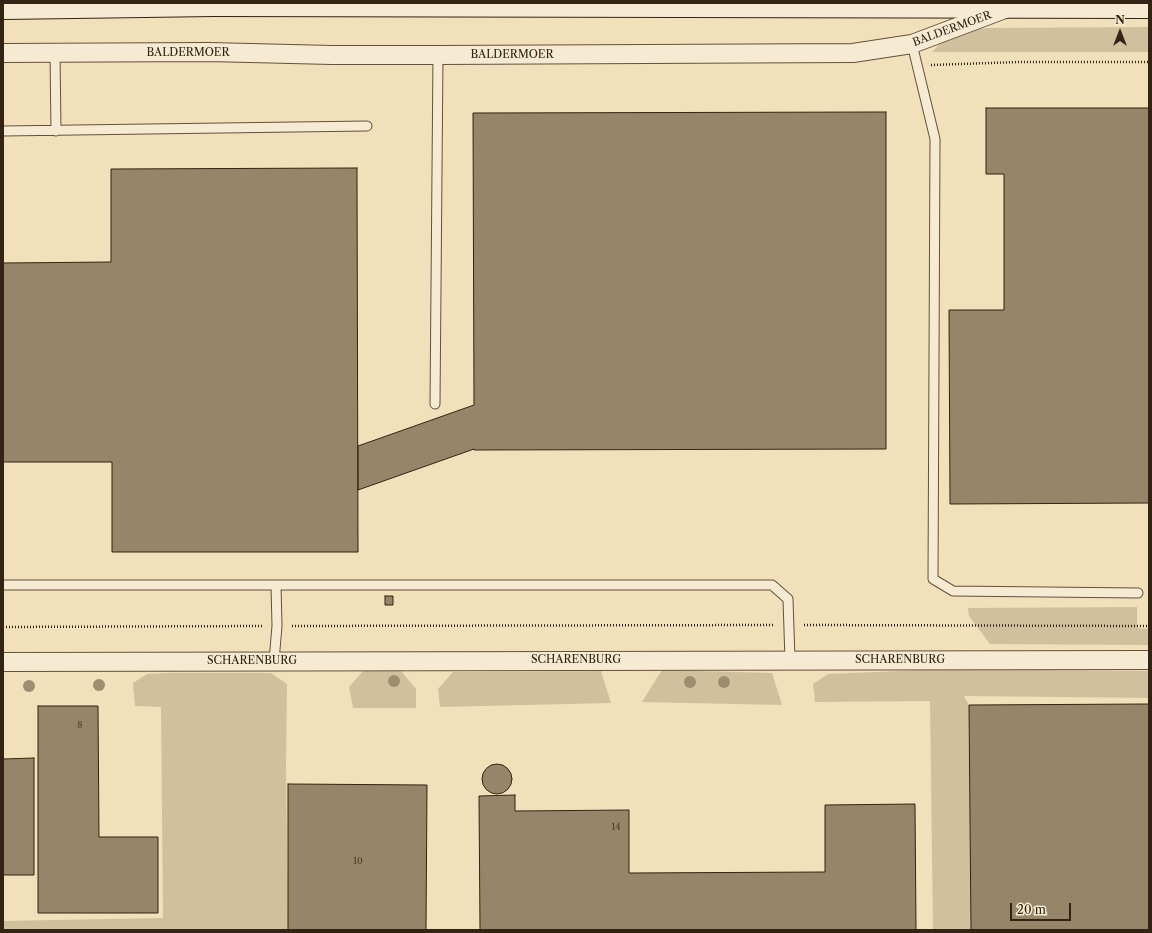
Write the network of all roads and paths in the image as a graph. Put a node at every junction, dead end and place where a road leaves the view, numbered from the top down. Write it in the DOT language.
graph roads {
  1 [pos="1013,7"];
  2 [pos="1149,7"];
  3 [pos="3,8"];
  4 [pos="912,44"];
  5 [pos="3,53"];
  6 [pos="55,53"];
  7 [pos="438,55"];
  8 [pos="367,126"];
  9 [pos="3,131"];
  10 [pos="56,131"];
  11 [pos="435,404"];
  12 [pos="3,585"];
  13 [pos="276,585"];
  14 [pos="1138,593"];
  15 [pos="790,625"];
  16 [pos="277,626"];
  17 [pos="1149,626"];
  18 [pos="3,627"];
  19 [pos="790,660"];
  20 [pos="1149,660"];
  21 [pos="274,661"];
  22 [pos="3,662"];
  1 -- 2 [label="main road"];
  1 -- 3 [label="main road"];
  1 -- 4 [label="street, BALDERMOER"];
  4 -- 7 [label="street, BALDERMOER"];
  4 -- 14 [label="lane"];
  5 -- 6 [label="street, BALDERMOER"];
  6 -- 7 [label="street, BALDERMOER"];
  6 -- 10 [label="lane"];
  7 -- 11 [label="lane"];
  8 -- 10 [label="lane"];
  9 -- 10 [label="lane"];
  12 -- 13 [label="lane"];
  13 -- 15 [label="lane"];
  13 -- 16 [label="lane"];
  15 -- 16 [label="path"];
  15 -- 17 [label="path"];
  15 -- 19 [label="lane"];
  16 -- 18 [label="path"];
  16 -- 21 [label="lane"];
  19 -- 20 [label="street, SCHARENBURG"];
  19 -- 21 [label="street, SCHARENBURG"];
  21 -- 22 [label="street, SCHARENBURG"];
}
